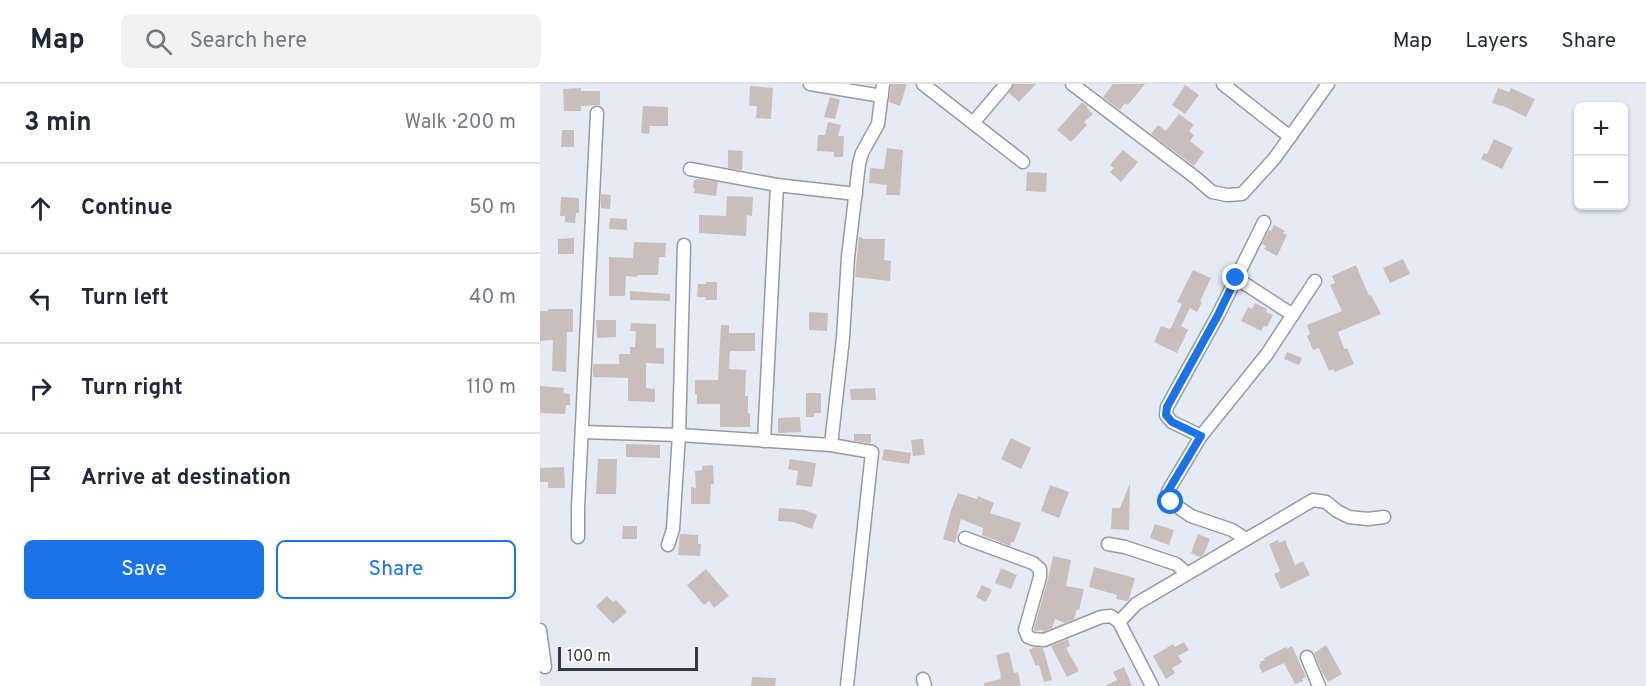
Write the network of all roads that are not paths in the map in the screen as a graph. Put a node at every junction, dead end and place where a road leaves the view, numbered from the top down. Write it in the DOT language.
graph roads {
  1 [pos="810,84"];
  2 [pos="923,84"];
  3 [pos="1006,84"];
  4 [pos="1072,84"];
  5 [pos="1223,84"];
  6 [pos="1328,84"];
  7 [pos="882,90"];
  8 [pos="597,113"];
  9 [pos="973,123"];
  10 [pos="1290,137"];
  11 [pos="1023,162"];
  12 [pos="690,168"];
  13 [pos="777,184"];
  14 [pos="856,194"];
  15 [pos="1264,222"];
  16 [pos="684,245"];
  17 [pos="1236,278"];
  18 [pos="1315,281"];
  19 [pos="1293,315"];
  20 [pos="582,432"];
  21 [pos="679,435"];
  22 [pos="1201,436"];
  23 [pos="764,441"];
  24 [pos="831,445"];
  25 [pos="1384,517"];
  26 [pos="578,537"];
  27 [pos="965,538"];
  28 [pos="1246,539"];
  29 [pos="1108,544"];
  30 [pos="668,545"];
  31 [pos="1184,575"];
  32 [pos="1119,622"];
  33 [pos="540,630"];
  34 [pos="1307,657"];
  35 [pos="545,667"];
  36 [pos="847,686"];
  37 [pos="1152,686"];
  38 [pos="1319,686"];
  1 -- 7 [label="street"];
  2 -- 9 [label="street"];
  3 -- 9 [label="street"];
  4 -- 10 [label="street"];
  5 -- 10 [label="street"];
  6 -- 10 [label="street"];
  7 -- 14 [label="street"];
  8 -- 20 [label="street"];
  9 -- 11 [label="street"];
  12 -- 13 [label="street"];
  13 -- 14 [label="street"];
  13 -- 23 [label="street"];
  14 -- 24 [label="street"];
  15 -- 17 [label="street"];
  16 -- 21 [label="street"];
  17 -- 19 [label="street"];
  17 -- 22 [label="street"];
  18 -- 19 [label="street"];
  19 -- 22 [label="street"];
  20 -- 21 [label="street"];
  20 -- 26 [label="street"];
  21 -- 23 [label="street"];
  21 -- 30 [label="street"];
  22 -- 28 [label="street"];
  23 -- 24 [label="street"];
  24 -- 36 [label="street"];
  25 -- 28 [label="street"];
  27 -- 32 [label="street"];
  28 -- 31 [label="street"];
  29 -- 31 [label="street"];
  31 -- 32 [label="street"];
  32 -- 37 [label="street"];
  33 -- 35 [label="street"];
  34 -- 38 [label="street"];
}
